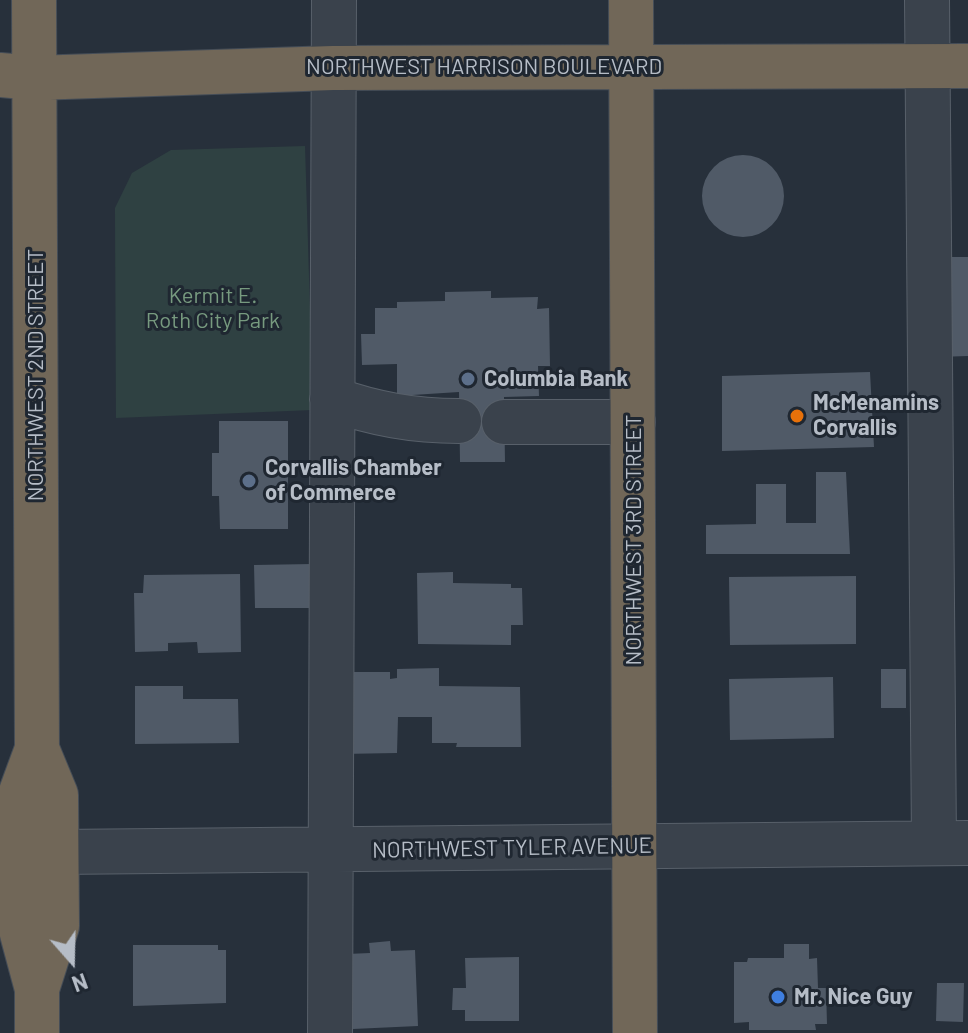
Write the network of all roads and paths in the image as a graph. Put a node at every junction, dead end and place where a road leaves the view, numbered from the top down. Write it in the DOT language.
graph roads {
  1 [pos="34,0"];
  2 [pos="334,0"];
  3 [pos="631,0"];
  4 [pos="927,0"];
  5 [pos="630,66"];
  6 [pos="948,66"];
  7 [pos="333,68"];
  8 [pos="17,76"];
  9 [pos="332,399"];
  10 [pos="459,421"];
  11 [pos="504,422"];
  12 [pos="633,422"];
  13 [pos="951,843"];
  14 [pos="636,847"];
  15 [pos="331,850"];
  16 [pos="26,853"];
  17 [pos="37,1033"];
  18 [pos="330,1033"];
  19 [pos="635,1033"];
  1 -- 8 [label="highway, NORTHWEST 2ND STREET"];
  2 -- 7 [label="street"];
  3 -- 5 [label="highway, NORTHWEST 3RD STREET"];
  4 -- 6 [label="street"];
  5 -- 6 [label="highway, NORTHWEST HARRISON BOULEVARD"];
  5 -- 7 [label="highway, NORTHWEST HARRISON BOULEVARD"];
  5 -- 12 [label="highway, NORTHWEST 3RD STREET"];
  6 -- 13 [label="street"];
  7 -- 8 [label="highway, NORTHWEST HARRISON BOULEVARD"];
  7 -- 9 [label="street"];
  8 -- 16 [label="highway, NORTHWEST 2ND STREET"];
  9 -- 10 [label="street"];
  9 -- 15 [label="street"];
  11 -- 12 [label="street"];
  12 -- 14 [label="highway, NORTHWEST 3RD STREET"];
  13 -- 14 [label="street, NORTHWEST TYLER AVENUE"];
  14 -- 15 [label="street, NORTHWEST TYLER AVENUE"];
  14 -- 19 [label="highway, NORTHWEST 3RD STREET"];
  15 -- 16 [label="street, NORTHWEST TYLER AVENUE"];
  15 -- 18 [label="street"];
  16 -- 17 [label="highway, NORTHWEST 2ND STREET"];
}
